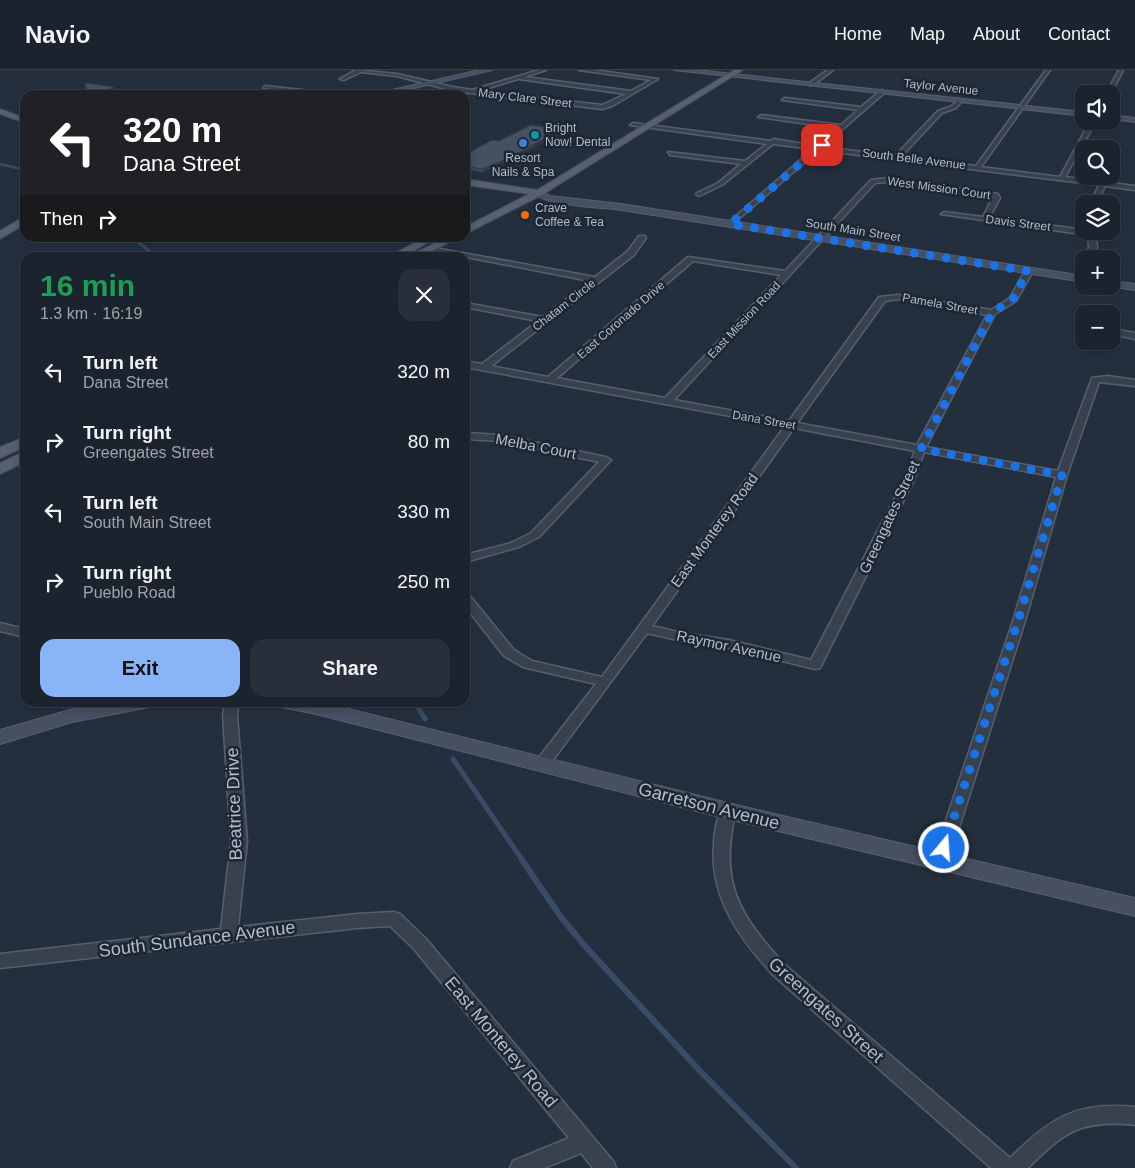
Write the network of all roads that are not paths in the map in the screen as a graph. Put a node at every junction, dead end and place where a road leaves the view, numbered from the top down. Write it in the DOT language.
graph roads {
  1 [pos="277,70"];
  2 [pos="360,70"];
  3 [pos="489,70"];
  4 [pos="544,70"];
  5 [pos="581,70"];
  6 [pos="615,70"];
  7 [pos="677,70"];
  8 [pos="739,70"];
  9 [pos="831,70"];
  10 [pos="1048,70"];
  11 [pos="1121,70"];
  12 [pos="271,72"];
  13 [pos="609,73"];
  14 [pos="726,73"];
  15 [pos="519,78"];
  16 [pos="342,79"];
  17 [pos="425,83"];
  18 [pos="811,84"];
  19 [pos="1113,85"];
  20 [pos="265,87"];
  21 [pos="288,90"];
  22 [pos="395,90"];
  23 [pos="461,90"];
  24 [pos="471,92"];
  25 [pos="882,92"];
  26 [pos="633,93"];
  27 [pos="785,100"];
  28 [pos="960,100"];
  29 [pos="1022,107"];
  30 [pos="864,109"];
  31 [pos="0,111"];
  32 [pos="20,113"];
  33 [pos="1075,113"];
  34 [pos="762,117"];
  35 [pos="1120,118"];
  36 [pos="20,119"];
  37 [pos="1135,120"];
  38 [pos="633,125"];
  39 [pos="649,125"];
  40 [pos="843,127"];
  41 [pos="1088,130"];
  42 [pos="774,141"];
  43 [pos="820,147"];
  44 [pos="670,153"];
  45 [pos="897,157"];
  46 [pos="746,163"];
  47 [pos="978,168"];
  48 [pos="1062,178"];
  49 [pos="1075,180"];
  50 [pos="470,183"];
  51 [pos="1111,185"];
  52 [pos="1135,188"];
  53 [pos="524,191"];
  54 [pos="539,193"];
  55 [pos="699,194"];
  56 [pos="20,210"];
  57 [pos="944,214"];
  58 [pos="470,218"];
  59 [pos="985,220"];
  60 [pos="20,222"];
  61 [pos="0,224"];
  62 [pos="730,224"];
  63 [pos="470,228"];
  64 [pos="1075,230"];
  65 [pos="0,236"];
  66 [pos="642,238"];
  67 [pos="821,238"];
  68 [pos="423,242"];
  69 [pos="432,242"];
  70 [pos="444,242"];
  71 [pos="429,249"];
  72 [pos="403,252"];
  73 [pos="424,252"];
  74 [pos="445,252"];
  75 [pos="470,257"];
  76 [pos="1028,271"];
  77 [pos="787,274"];
  78 [pos="1075,275"];
  79 [pos="596,280"];
  80 [pos="1120,286"];
  81 [pos="1135,288"];
  82 [pos="887,296"];
  83 [pos="470,305"];
  84 [pos="992,313"];
  85 [pos="545,320"];
  86 [pos="1120,333"];
  87 [pos="1135,336"];
  88 [pos="470,365"];
  89 [pos="483,368"];
  90 [pos="550,380"];
  91 [pos="1135,383"];
  92 [pos="666,402"];
  93 [pos="790,424"];
  94 [pos="470,436"];
  95 [pos="20,443"];
  96 [pos="921,449"];
  97 [pos="0,453"];
  98 [pos="20,459"];
  99 [pos="0,469"];
  100 [pos="1062,475"];
  101 [pos="470,558"];
  102 [pos="470,604"];
  103 [pos="0,627"];
  104 [pos="644,628"];
  105 [pos="20,632"];
  106 [pos="815,666"];
  107 [pos="604,682"];
  108 [pos="116,707"];
  109 [pos="231,707"];
  110 [pos="310,707"];
  111 [pos="0,737"];
  112 [pos="542,764"];
  113 [pos="728,811"];
  114 [pos="940,862"];
  115 [pos="1135,907"];
  116 [pos="394,919"];
  117 [pos="228,936"];
  118 [pos="0,962"];
  119 [pos="1135,1116"];
  120 [pos="584,1142"];
  121 [pos="520,1168"];
  122 [pos="606,1168"];
  123 [pos="1006,1168"];
  124 [pos="1014,1168"];
  1 -- 12 [label="street"];
  2 -- 16 [label="street"];
  2 -- 17 [label="street, Mary Clare Street"];
  3 -- 17 [label="street"];
  4 -- 15 [label="street"];
  5 -- 13 [label="street"];
  6 -- 13 [label="street"];
  7 -- 14 [label="street, Taylor Avenue"];
  8 -- 14 [label="main road"];
  9 -- 18 [label="street"];
  10 -- 29 [label="street"];
  11 -- 19 [label="street"];
  13 -- 26 [label="street"];
  14 -- 18 [label="street, Taylor Avenue"];
  14 -- 38 [label="main road"];
  14 -- 39 [label="main road"];
  15 -- 24 [label="street"];
  15 -- 26 [label="street"];
  17 -- 22 [label="street"];
  17 -- 23 [label="street, Mary Clare Street"];
  18 -- 25 [label="street, Taylor Avenue"];
  20 -- 21 [label="street"];
  24 -- 26 [label="street, Mary Clare Street"];
  25 -- 28 [label="street, Taylor Avenue"];
  25 -- 30 [label="street"];
  27 -- 30 [label="street"];
  28 -- 29 [label="street, Taylor Avenue"];
  28 -- 45 [label="street"];
  29 -- 33 [label="street, Taylor Avenue"];
  29 -- 47 [label="street"];
  30 -- 40 [label="street"];
  31 -- 32 [label="main road"];
  31 -- 36 [label="main road"];
  34 -- 40 [label="street"];
  35 -- 37 [label="street"];
  38 -- 39 [label="street, South Belle Avenue"];
  38 -- 53 [label="main road"];
  39 -- 42 [label="street, South Belle Avenue"];
  39 -- 54 [label="main road"];
  40 -- 43 [label="street"];
  41 -- 48 [label="street"];
  42 -- 43 [label="street, South Belle Avenue"];
  42 -- 46 [label="street"];
  43 -- 45 [label="street, South Belle Avenue"];
  43 -- 62 [label="street"];
  44 -- 46 [label="street"];
  45 -- 47 [label="street, South Belle Avenue"];
  46 -- 55 [label="street"];
  47 -- 48 [label="street, South Belle Avenue"];
  48 -- 49 [label="street, South Belle Avenue"];
  50 -- 53 [label="main road, South Main Street"];
  51 -- 52 [label="street, South Belle Avenue"];
  53 -- 54 [label="main road, South Main Street"];
  53 -- 58 [label="main road"];
  54 -- 62 [label="street, South Main Street"];
  54 -- 63 [label="main road"];
  56 -- 61 [label="main road"];
  57 -- 59 [label="street, Davis Street"];
  59 -- 64 [label="street, Davis Street"];
  59 -- 67 [label="street, West Mission Court"];
  60 -- 65 [label="main road"];
  62 -- 67 [label="street, South Main Street"];
  66 -- 79 [label="street, Chatam Circle"];
  67 -- 76 [label="street, South Main Street"];
  67 -- 77 [label="street, East Mission Road"];
  68 -- 72 [label="main road"];
  69 -- 71 [label="main road"];
  70 -- 71 [label="main road"];
  71 -- 73 [label="main road"];
  71 -- 74 [label="street"];
  75 -- 79 [label="street"];
  76 -- 78 [label="street, South Main Street"];
  76 -- 84 [label="street, Greengates Street"];
  77 -- 90 [label="street, East Coronado Drive"];
  77 -- 92 [label="street, East Mission Road"];
  79 -- 85 [label="street, Chatam Circle"];
  80 -- 81 [label="street"];
  82 -- 84 [label="street, Pamela Street"];
  82 -- 93 [label="street, East Monterey Road"];
  83 -- 85 [label="street"];
  84 -- 96 [label="street, Greengates Street"];
  85 -- 89 [label="street, Chatam Circle"];
  86 -- 87 [label="street"];
  88 -- 89 [label="street, Dana Street"];
  89 -- 90 [label="street, Dana Street"];
  90 -- 92 [label="street, Dana Street"];
  91 -- 100 [label="street"];
  92 -- 93 [label="street, Dana Street"];
  93 -- 96 [label="street, Dana Street"];
  93 -- 104 [label="street, East Monterey Road"];
  94 -- 101 [label="street, Melba Court"];
  95 -- 97 [label="main road"];
  96 -- 100 [label="street, Dana Street"];
  96 -- 106 [label="street, Greengates Street"];
  98 -- 99 [label="main road"];
  100 -- 114 [label="street"];
  102 -- 107 [label="street"];
  103 -- 105 [label="street"];
  104 -- 106 [label="street, Raymor Avenue"];
  104 -- 107 [label="street, East Monterey Road"];
  107 -- 112 [label="street, East Monterey Road"];
  108 -- 111 [label="street"];
  109 -- 117 [label="street, Beatrice Drive"];
  110 -- 112 [label="street, Garretson Avenue"];
  112 -- 113 [label="street, Garretson Avenue"];
  113 -- 114 [label="street, Garretson Avenue"];
  113 -- 123 [label="street, Greengates Street"];
  114 -- 115 [label="street, Garretson Avenue"];
  116 -- 117 [label="street, South Sundance Avenue"];
  116 -- 120 [label="street, East Monterey Road"];
  117 -- 118 [label="street, South Sundance Avenue"];
  119 -- 124 [label="street"];
  120 -- 121 [label="street"];
  120 -- 122 [label="street, East Monterey Road"];
}
